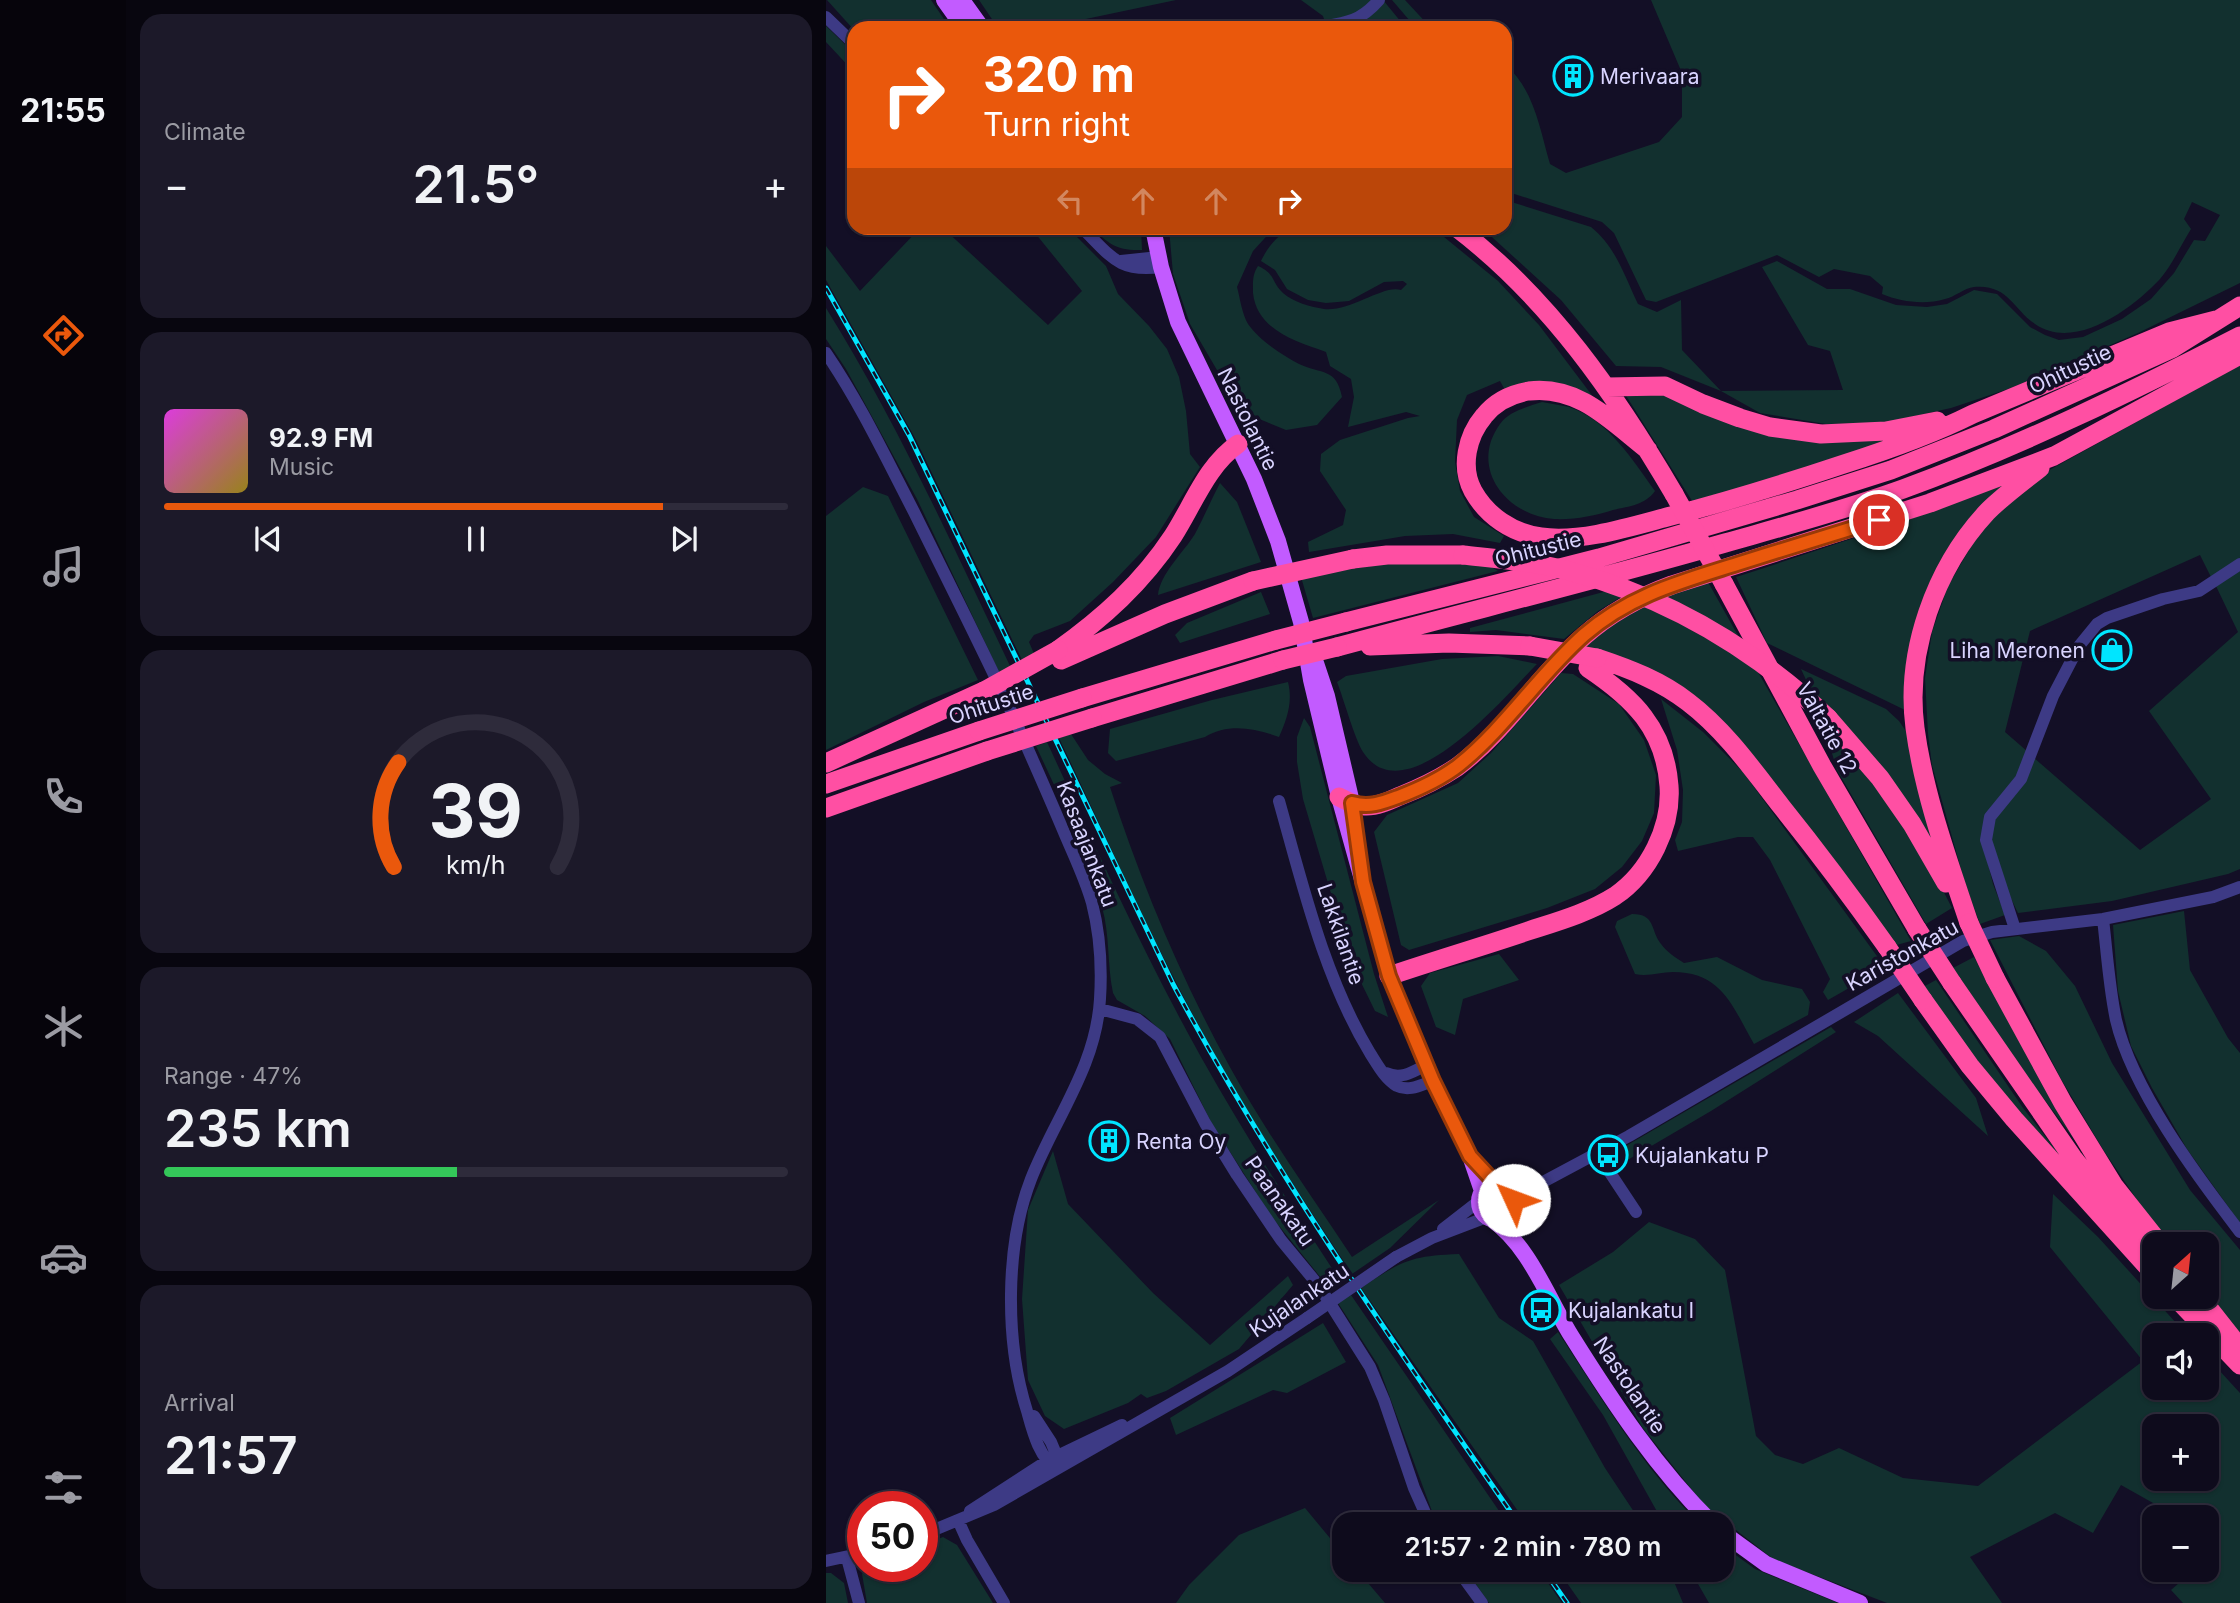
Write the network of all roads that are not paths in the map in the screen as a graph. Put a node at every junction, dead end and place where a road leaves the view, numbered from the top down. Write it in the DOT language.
graph roads {
  1 [pos="944,0"];
  2 [pos="962,0"];
  3 [pos="1379,0"];
  4 [pos="826,17"];
  5 [pos="959,21"];
  6 [pos="977,21"];
  7 [pos="1353,21"];
  8 [pos="847,37"];
  9 [pos="1089,235"];
  10 [pos="1156,235"];
  11 [pos="1465,235"];
  12 [pos="1160,262"];
  13 [pos="2240,306"];
  14 [pos="2216,320"];
  15 [pos="2240,336"];
  16 [pos="826,353"];
  17 [pos="2240,355"];
  18 [pos="1607,387"];
  19 [pos="1973,414"];
  20 [pos="1238,444"];
  21 [pos="1648,450"];
  22 [pos="2054,456"];
  23 [pos="2240,564"];
  24 [pos="1337,647"];
  25 [pos="1059,655"];
  26 [pos="1593,663"];
  27 [pos="826,763"];
  28 [pos="826,784"];
  29 [pos="1346,800"];
  30 [pos="1279,801"];
  31 [pos="826,808"];
  32 [pos="2240,887"];
  33 [pos="2103,919"];
  34 [pos="1969,923"];
  35 [pos="2015,929"];
  36 [pos="1389,976"];
  37 [pos="1100,1009"];
  38 [pos="1426,1065"];
  39 [pos="1383,1072"];
  40 [pos="1433,1081"];
  41 [pos="1597,1153"];
  42 [pos="1542,1182"];
  43 [pos="1491,1191"];
  44 [pos="1512,1211"];
  45 [pos="1636,1212"];
  46 [pos="1489,1218"];
  47 [pos="2150,1232"];
  48 [pos="2240,1232"];
  49 [pos="1432,1238"];
  50 [pos="2142,1242"];
  51 [pos="1527,1259"];
  52 [pos="2142,1261"];
  53 [pos="2186,1309"];
  54 [pos="2198,1309"];
  55 [pos="2209,1309"];
  56 [pos="2240,1348"];
  57 [pos="2240,1357"];
  58 [pos="2240,1365"];
  59 [pos="1054,1461"];
  60 [pos="1425,1512"];
  61 [pos="1702,1512"];
  62 [pos="958,1520"];
  63 [pos="938,1528"];
  64 [pos="1734,1541"];
  65 [pos="847,1558"];
  66 [pos="826,1561"];
  67 [pos="853,1582"];
  68 [pos="1467,1582"];
  69 [pos="859,1603"];
  70 [pos="1004,1603"];
  71 [pos="1482,1603"];
  72 [pos="1860,1603"];
  1 -- 5 [label="main road"];
  2 -- 6 [label="main road"];
  3 -- 7 [label="street"];
  4 -- 8 [label="street"];
  9 -- 12 [label="street"];
  10 -- 12 [label="main road, Nastolantie"];
  11 -- 18 [label="highway, Valtatie 12"];
  12 -- 20 [label="main road, Nastolantie"];
  13 -- 14 [label="highway, Ohitustie"];
  14 -- 19 [label="highway"];
  14 -- 28 [label="highway, Ohitustie, bridge"];
  15 -- 24 [label="highway, Ohitustie"];
  16 -- 37 [label="street, Kasaajankatu"];
  17 -- 22 [label="highway"];
  18 -- 19 [label="highway"];
  18 -- 21 [label="highway, Valtatie 12"];
  19 -- 21 [label="highway"];
  20 -- 25 [label="highway"];
  20 -- 29 [label="main road, Nastolantie"];
  21 -- 50 [label="highway, Valtatie 12, bridge"];
  22 -- 29 [label="highway"];
  22 -- 34 [label="highway"];
  23 -- 35 [label="street"];
  24 -- 26 [label="highway, bridge"];
  24 -- 31 [label="highway, Ohitustie, bridge"];
  25 -- 27 [label="highway, bridge"];
  25 -- 34 [label="highway, bridge"];
  26 -- 36 [label="highway"];
  26 -- 52 [label="highway, bridge"];
  29 -- 36 [label="main road, Nastolantie"];
  30 -- 39 [label="street, Lakkilantie"];
  32 -- 33 [label="street, Karistonkatu"];
  33 -- 35 [label="street, Karistonkatu"];
  33 -- 48 [label="street"];
  34 -- 47 [label="highway, bridge"];
  35 -- 41 [label="street, Karistonkatu"];
  36 -- 38 [label="main road, Nastolantie"];
  37 -- 59 [label="street, Kasaajankatu"];
  37 -- 60 [label="street, Paanakatu"];
  38 -- 39 [label="street"];
  38 -- 40 [label="main road, Nastolantie"];
  39 -- 40 [label="street"];
  40 -- 43 [label="main road, Nastolantie"];
  41 -- 42 [label="street, Karistonkatu"];
  41 -- 45 [label="street"];
  42 -- 43 [label="street, Karistonkatu"];
  42 -- 44 [label="street, Karistonkatu"];
  43 -- 44 [label="main road"];
  43 -- 46 [label="main road"];
  43 -- 49 [label="street, Kujalankatu"];
  44 -- 46 [label="main road"];
  44 -- 51 [label="main road, Nastolantie"];
  46 -- 49 [label="street, Kujalankatu"];
  46 -- 51 [label="main road, Nastolantie"];
  49 -- 59 [label="street, Kujalankatu, bridge"];
  51 -- 61 [label="main road, Nastolantie"];
  53 -- 58 [label="highway"];
  54 -- 57 [label="highway"];
  55 -- 56 [label="highway"];
  59 -- 62 [label="street, Kujalankatu"];
  62 -- 63 [label="street, Kujalankatu"];
  62 -- 70 [label="street"];
  64 -- 72 [label="main road"];
  65 -- 66 [label="street"];
  67 -- 69 [label="street"];
  68 -- 71 [label="street"];
}
